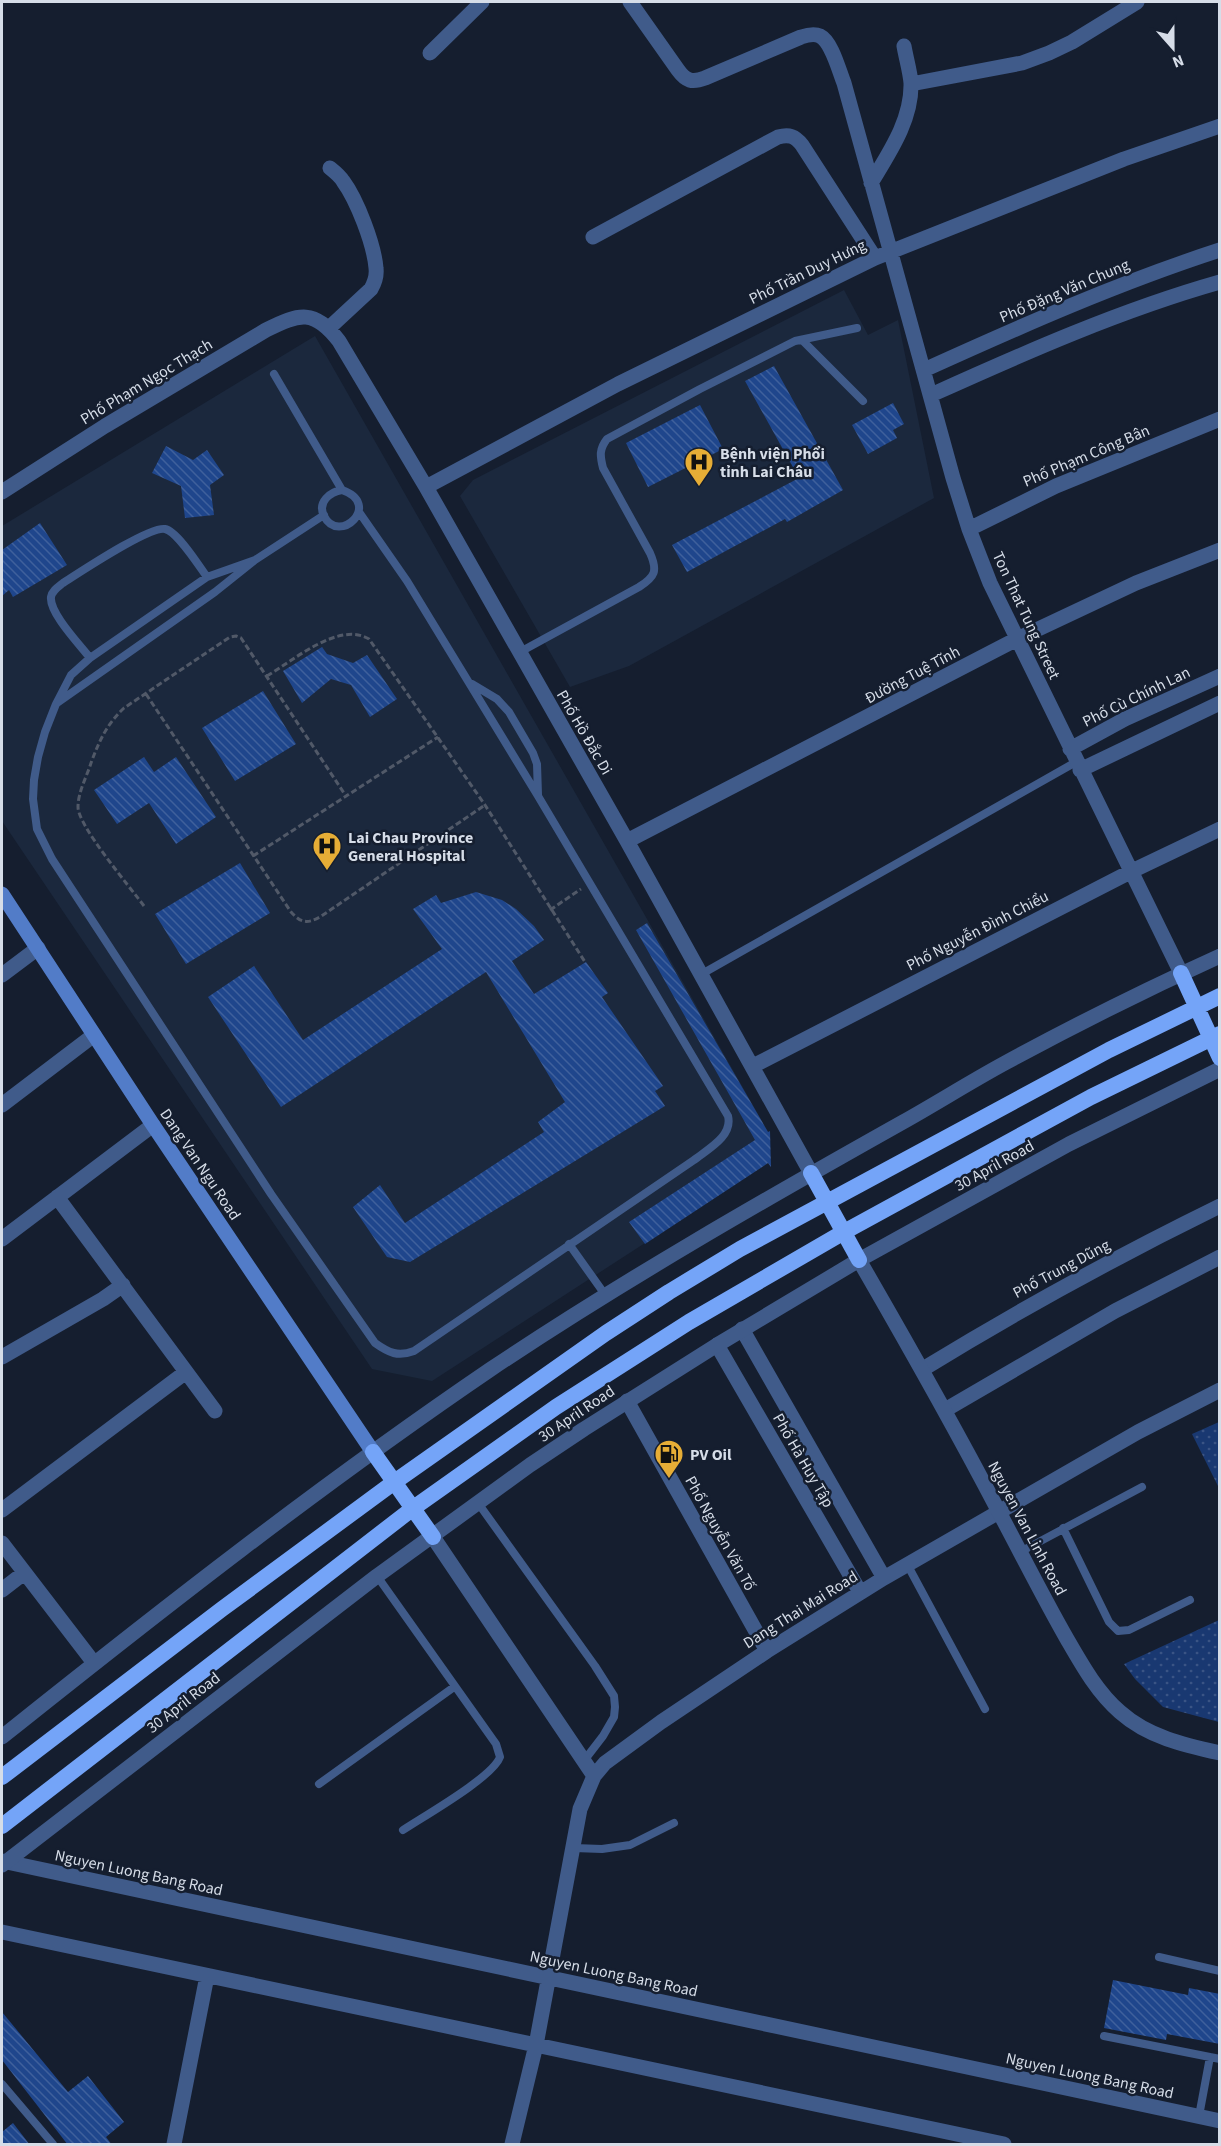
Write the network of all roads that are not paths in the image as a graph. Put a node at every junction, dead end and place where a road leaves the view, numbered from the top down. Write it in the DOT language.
graph roads {
  1 [pos="482,2"];
  2 [pos="630,2"];
  3 [pos="1137,2"];
  4 [pos="904,46"];
  5 [pos="430,52"];
  6 [pos="910,84"];
  7 [pos="1220,126"];
  8 [pos="330,168"];
  9 [pos="871,183"];
  10 [pos="593,237"];
  11 [pos="1220,250"];
  12 [pos="892,252"];
  13 [pos="875,258"];
  14 [pos="1220,282"];
  15 [pos="316,318"];
  16 [pos="329,328"];
  17 [pos="857,328"];
  18 [pos="802,339"];
  19 [pos="924,370"];
  20 [pos="274,374"];
  21 [pos="931,394"];
  22 [pos="863,401"];
  23 [pos="1220,419"];
  24 [pos="426,487"];
  25 [pos="342,490"];
  26 [pos="2,492"];
  27 [pos="359,512"];
  28 [pos="324,516"];
  29 [pos="969,529"];
  30 [pos="1220,550"];
  31 [pos="255,561"];
  32 [pos="207,577"];
  33 [pos="1017,639"];
  34 [pos="520,652"];
  35 [pos="90,658"];
  36 [pos="1220,676"];
  37 [pos="470,682"];
  38 [pos="1220,703"];
  39 [pos="56,704"];
  40 [pos="1075,760"];
  41 [pos="538,796"];
  42 [pos="1220,829"];
  43 [pos="627,842"];
  44 [pos="1132,871"];
  45 [pos="2,894"];
  46 [pos="38,948"];
  47 [pos="1220,956"];
  48 [pos="1181,973"];
  49 [pos="2,975"];
  50 [pos="700,975"];
  51 [pos="1220,996"];
  52 [pos="1196,1007"];
  53 [pos="94,1035"];
  54 [pos="1215,1036"];
  55 [pos="1220,1058"];
  56 [pos="753,1066"];
  57 [pos="1220,1069"];
  58 [pos="2,1105"];
  59 [pos="153,1125"];
  60 [pos="811,1173"];
  61 [pos="57,1197"];
  62 [pos="826,1202"];
  63 [pos="1220,1206"];
  64 [pos="844,1232"];
  65 [pos="2,1239"];
  66 [pos="569,1244"];
  67 [pos="1220,1257"];
  68 [pos="859,1260"];
  69 [pos="123,1285"];
  70 [pos="606,1296"];
  71 [pos="742,1329"];
  72 [pos="717,1345"];
  73 [pos="2,1357"];
  74 [pos="923,1369"];
  75 [pos="186,1372"];
  76 [pos="1220,1390"];
  77 [pos="627,1401"];
  78 [pos="945,1410"];
  79 [pos="215,1411"];
  80 [pos="373,1452"];
  81 [pos="393,1483"];
  82 [pos="1142,1487"];
  83 [pos="478,1503"];
  84 [pos="412,1509"];
  85 [pos="2,1510"];
  86 [pos="999,1512"];
  87 [pos="1063,1528"];
  88 [pos="433,1537"];
  89 [pos="2,1543"];
  90 [pos="1020,1552"];
  91 [pos="907,1564"];
  92 [pos="24,1574"];
  93 [pos="377,1576"];
  94 [pos="884,1578"];
  95 [pos="2,1590"];
  96 [pos="860,1592"];
  97 [pos="1190,1600"];
  98 [pos="767,1652"];
  99 [pos="94,1663"];
  100 [pos="454,1687"];
  101 [pos="985,1709"];
  102 [pos="2,1737"];
  103 [pos="1220,1753"];
  104 [pos="584,1762"];
  105 [pos="594,1776"];
  106 [pos="2,1777"];
  107 [pos="319,1784"];
  108 [pos="674,1823"];
  109 [pos="2,1826"];
  110 [pos="403,1830"];
  111 [pos="574,1848"];
  112 [pos="3,1863"];
  113 [pos="2,1932"];
  114 [pos="1159,1957"];
  115 [pos="1220,1971"];
  116 [pos="207,1976"];
  117 [pos="548,1978"];
  118 [pos="1104,2036"];
  119 [pos="536,2045"];
  120 [pos="1215,2058"];
  121 [pos="2,2084"];
  122 [pos="1199,2116"];
  123 [pos="1220,2121"];
  124 [pos="53,2145"];
  125 [pos="174,2145"];
  126 [pos="512,2145"];
  127 [pos="1005,2145"];
  1 -- 5 [label="street"];
  2 -- 9 [label="street, Ton That Tung Street"];
  3 -- 6 [label="street"];
  4 -- 6 [label="street"];
  6 -- 9 [label="street"];
  7 -- 12 [label="street, Phố Trần Duy Hưng"];
  8 -- 16 [label="street"];
  9 -- 12 [label="street, Ton That Tung Street"];
  10 -- 13 [label="street"];
  11 -- 19 [label="street, Phố Đặng Văn Chung"];
  12 -- 13 [label="street, Phố Trần Duy Hưng"];
  12 -- 19 [label="street, Ton That Tung Street"];
  13 -- 24 [label="street, Phố Trần Duy Hưng"];
  14 -- 21 [label="street"];
  15 -- 16 [label="street, Phố Hồ Đắc Di"];
  15 -- 26 [label="street, Phố Phạm Ngọc Thạch"];
  16 -- 24 [label="street, Phố Hồ Đắc Di"];
  17 -- 18 [label="lane"];
  18 -- 22 [label="lane"];
  18 -- 34 [label="lane"];
  19 -- 21 [label="street, Ton That Tung Street"];
  20 -- 25 [label="lane"];
  21 -- 29 [label="street, Ton That Tung Street"];
  23 -- 29 [label="street, Phố Phạm Công Bân"];
  24 -- 34 [label="street, Phố Hồ Đắc Di"];
  25 -- 27 [label="lane"];
  25 -- 28 [label="lane"];
  27 -- 28 [label="lane"];
  27 -- 37 [label="lane"];
  28 -- 31 [label="lane"];
  29 -- 33 [label="street, Ton That Tung Street"];
  30 -- 33 [label="street, Đường Tuệ Tĩnh"];
  31 -- 32 [label="lane"];
  31 -- 39 [label="lane"];
  32 -- 35 [label="lane"];
  32 -- 35 [label="lane"];
  33 -- 40 [label="street, Ton That Tung Street"];
  33 -- 43 [label="street, Đường Tuệ Tĩnh"];
  34 -- 43 [label="street, Phố Hồ Đắc Di"];
  35 -- 39 [label="lane"];
  36 -- 40 [label="street, Phố Cù Chính Lan"];
  37 -- 41 [label="lane"];
  37 -- 41 [label="lane"];
  38 -- 40 [label="street"];
  39 -- 66 [label="lane"];
  40 -- 44 [label="street, Ton That Tung Street"];
  40 -- 50 [label="lane"];
  41 -- 66 [label="lane"];
  42 -- 44 [label="street, Phố Nguyễn Đình Chiểu"];
  43 -- 50 [label="street, Phố Hồ Đắc Di"];
  44 -- 48 [label="street, Ton That Tung Street"];
  44 -- 56 [label="street, Phố Nguyễn Đình Chiểu"];
  45 -- 46 [label="main road, Dang Van Ngu Road"];
  46 -- 49 [label="street"];
  46 -- 53 [label="main road, Dang Van Ngu Road"];
  47 -- 48 [label="street"];
  48 -- 52 [label="highway"];
  48 -- 60 [label="street"];
  50 -- 56 [label="street, Phố Hồ Đắc Di"];
  51 -- 52 [label="highway"];
  52 -- 54 [label="highway"];
  52 -- 62 [label="highway"];
  53 -- 58 [label="street"];
  53 -- 59 [label="main road, Dang Van Ngu Road"];
  54 -- 55 [label="highway"];
  54 -- 64 [label="highway, 30 April Road"];
  56 -- 60 [label="street, Phố Hồ Đắc Di"];
  57 -- 68 [label="street, 30 April Road"];
  59 -- 61 [label="street"];
  59 -- 80 [label="main road, Dang Van Ngu Road"];
  60 -- 62 [label="highway"];
  60 -- 70 [label="street"];
  61 -- 65 [label="street"];
  61 -- 69 [label="street"];
  62 -- 64 [label="highway"];
  62 -- 81 [label="highway"];
  63 -- 74 [label="street, Phố Trung Dũng"];
  64 -- 68 [label="highway"];
  64 -- 84 [label="highway, 30 April Road"];
  66 -- 70 [label="lane"];
  67 -- 78 [label="street"];
  68 -- 71 [label="street, 30 April Road"];
  68 -- 74 [label="street, Nguyen Van Linh Road"];
  69 -- 73 [label="street"];
  69 -- 75 [label="street"];
  70 -- 80 [label="street"];
  71 -- 72 [label="street, 30 April Road"];
  71 -- 94 [label="street, Phố Hà Huy Tập"];
  72 -- 77 [label="street, 30 April Road"];
  72 -- 96 [label="street, Phố Hà Huy Tập"];
  74 -- 78 [label="street, Nguyen Van Linh Road"];
  75 -- 79 [label="street"];
  75 -- 85 [label="street"];
  76 -- 86 [label="street, Dang Thai Mai Road"];
  77 -- 83 [label="street, 30 April Road"];
  77 -- 98 [label="street, Phố Nguyễn Văn Tố"];
  78 -- 86 [label="street, Nguyen Van Linh Road"];
  80 -- 81 [label="highway"];
  80 -- 99 [label="street"];
  81 -- 84 [label="highway"];
  81 -- 106 [label="highway"];
  82 -- 87 [label="lane"];
  83 -- 88 [label="street, 30 April Road"];
  83 -- 104 [label="lane"];
  84 -- 88 [label="highway"];
  84 -- 109 [label="highway, 30 April Road"];
  86 -- 90 [label="street, Nguyen Van Linh Road"];
  86 -- 91 [label="street, Dang Thai Mai Road"];
  87 -- 90 [label="lane"];
  87 -- 97 [label="lane"];
  88 -- 93 [label="street, 30 April Road"];
  88 -- 104 [label="street"];
  89 -- 92 [label="street"];
  90 -- 103 [label="street, Nguyen Van Linh Road"];
  91 -- 94 [label="street, Dang Thai Mai Road"];
  91 -- 101 [label="lane"];
  92 -- 95 [label="street"];
  92 -- 99 [label="street"];
  93 -- 100 [label="lane"];
  93 -- 112 [label="street, 30 April Road"];
  94 -- 96 [label="street, Dang Thai Mai Road"];
  96 -- 98 [label="street, Dang Thai Mai Road"];
  98 -- 105 [label="street, Dang Thai Mai Road"];
  99 -- 102 [label="street"];
  100 -- 107 [label="lane"];
  100 -- 110 [label="lane"];
  104 -- 105 [label="street"];
  105 -- 111 [label="street, Dang Thai Mai Road"];
  108 -- 111 [label="lane"];
  111 -- 117 [label="street, Dang Thai Mai Road"];
  112 -- 117 [label="street, Nguyen Luong Bang Road"];
  113 -- 116 [label="street"];
  114 -- 115 [label="lane"];
  116 -- 119 [label="street"];
  116 -- 125 [label="street"];
  117 -- 119 [label="street, Dang Thai Mai Road"];
  117 -- 122 [label="street, Nguyen Luong Bang Road"];
  118 -- 120 [label="lane"];
  119 -- 126 [label="street, Dang Thai Mai Road"];
  119 -- 127 [label="street"];
  120 -- 122 [label="lane"];
  121 -- 124 [label="lane"];
  122 -- 123 [label="street, Nguyen Luong Bang Road"];
}
